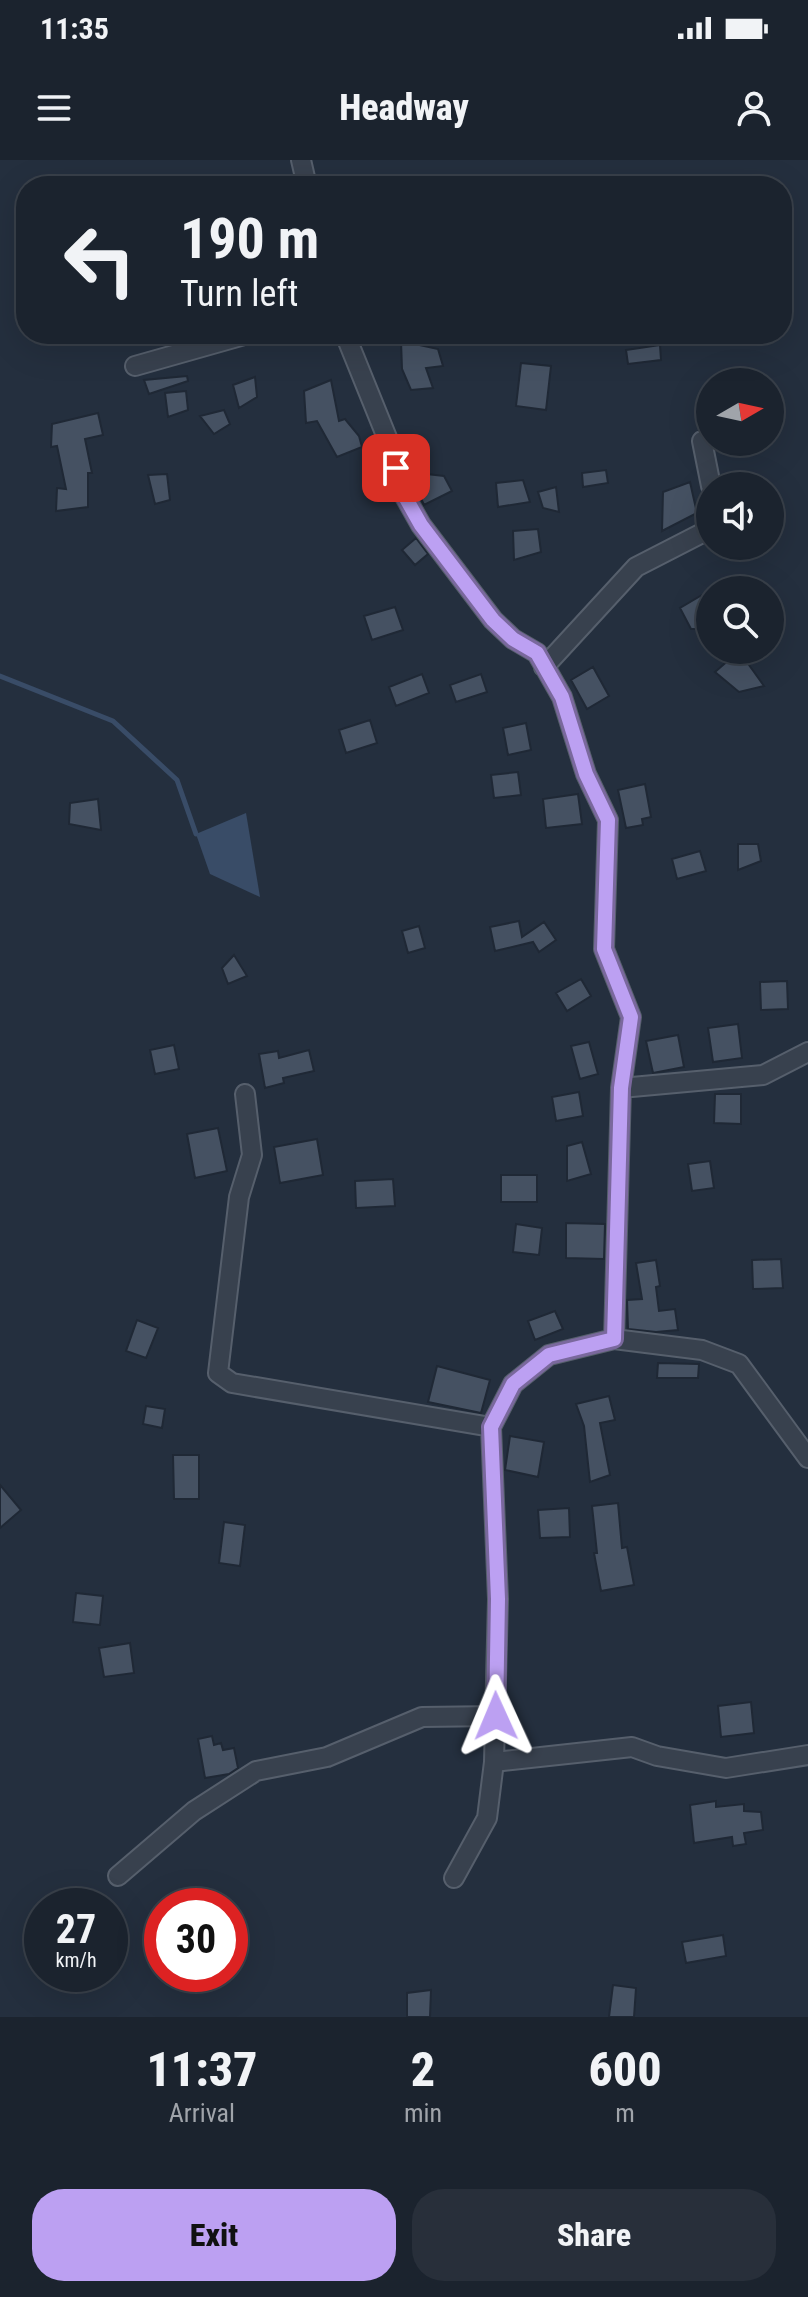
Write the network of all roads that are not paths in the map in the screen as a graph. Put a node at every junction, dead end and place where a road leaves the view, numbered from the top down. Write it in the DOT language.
graph roads {
  1 [pos="213,344"];
  2 [pos="349,344"];
  3 [pos="135,366"];
  4 [pos="696,536"];
  5 [pos="544,667"];
  6 [pos="808,1052"];
  7 [pos="621,1088"];
  8 [pos="245,1094"];
  9 [pos="614,1339"];
  10 [pos="491,1427"];
  11 [pos="808,1458"];
  12 [pos="496,1716"];
  13 [pos="808,1755"];
  14 [pos="494,1762"];
  15 [pos="118,1876"];
  16 [pos="454,1878"];
  1 -- 3 [label="street"];
  2 -- 5 [label="street"];
  4 -- 5 [label="street"];
  5 -- 7 [label="street"];
  6 -- 7 [label="street"];
  7 -- 9 [label="street"];
  8 -- 10 [label="street"];
  9 -- 10 [label="street"];
  9 -- 11 [label="street"];
  10 -- 12 [label="street"];
  12 -- 14 [label="street"];
  12 -- 15 [label="street"];
  13 -- 14 [label="street"];
  14 -- 16 [label="street"];
}
